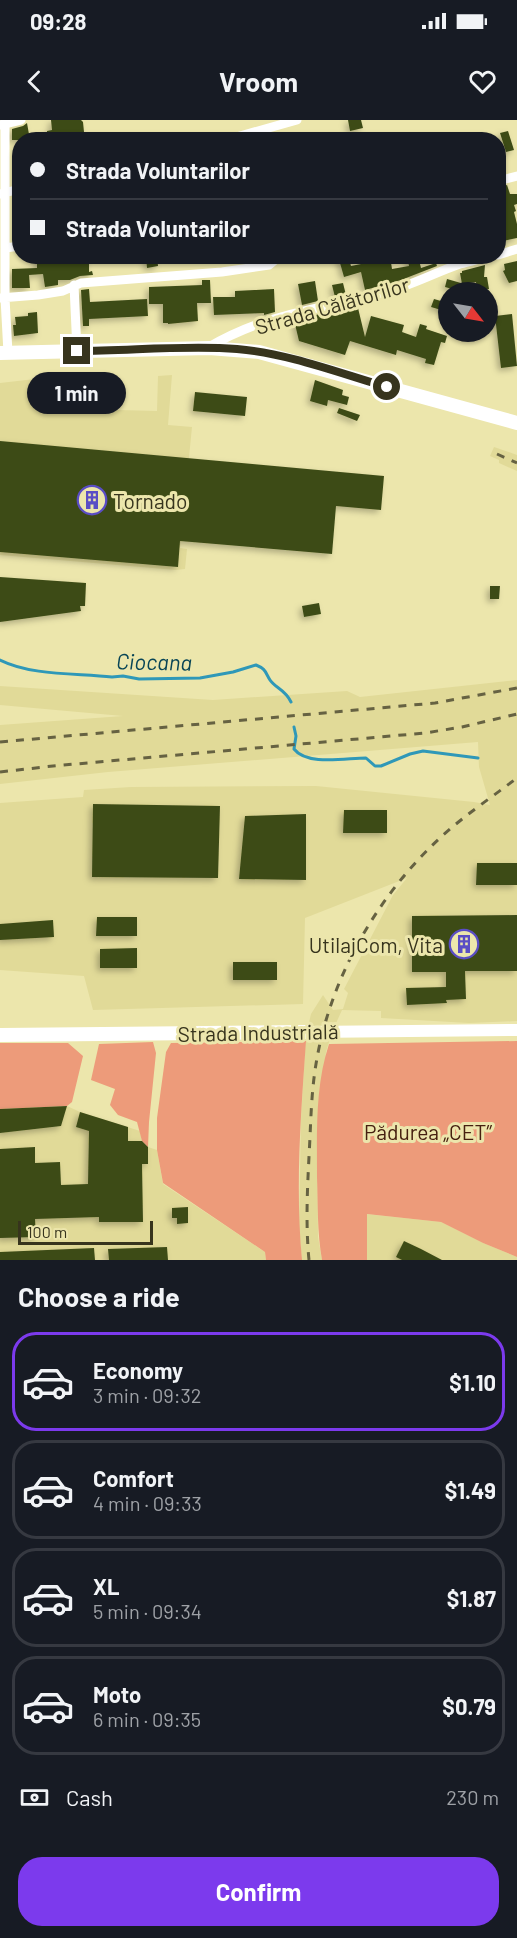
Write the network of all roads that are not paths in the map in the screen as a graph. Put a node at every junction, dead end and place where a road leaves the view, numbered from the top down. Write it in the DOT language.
graph roads {
  1 [pos="21,120"];
  2 [pos="297,120"];
  3 [pos="3,123"];
  4 [pos="254,132"];
  5 [pos="2,193"];
  6 [pos="12,247"];
  7 [pos="5,248"];
  8 [pos="270,264"];
  9 [pos="461,264"];
  10 [pos="74,285"];
  11 [pos="2,298"];
  12 [pos="209,348"];
  13 [pos="77,351"];
  14 [pos="4,353"];
  15 [pos="517,423"];
  16 [pos="517,1030"];
  17 [pos="308,1032"];
  18 [pos="0,1035"];
  1 -- 3 [label="street"];
  2 -- 4 [label="street"];
  3 -- 5 [label="street"];
  5 -- 7 [label="street"];
  6 -- 7 [label="street"];
  7 -- 11 [label="street"];
  8 -- 10 [label="street"];
  9 -- 12 [label="street, Strada Călătorilor"];
  10 -- 11 [label="street"];
  10 -- 13 [label="street"];
  11 -- 14 [label="street"];
  12 -- 13 [label="main road"];
  12 -- 15 [label="main road"];
  13 -- 14 [label="main road"];
  16 -- 17 [label="street, Strada Industrială"];
  17 -- 18 [label="main road, Strada Industrială"];
}
